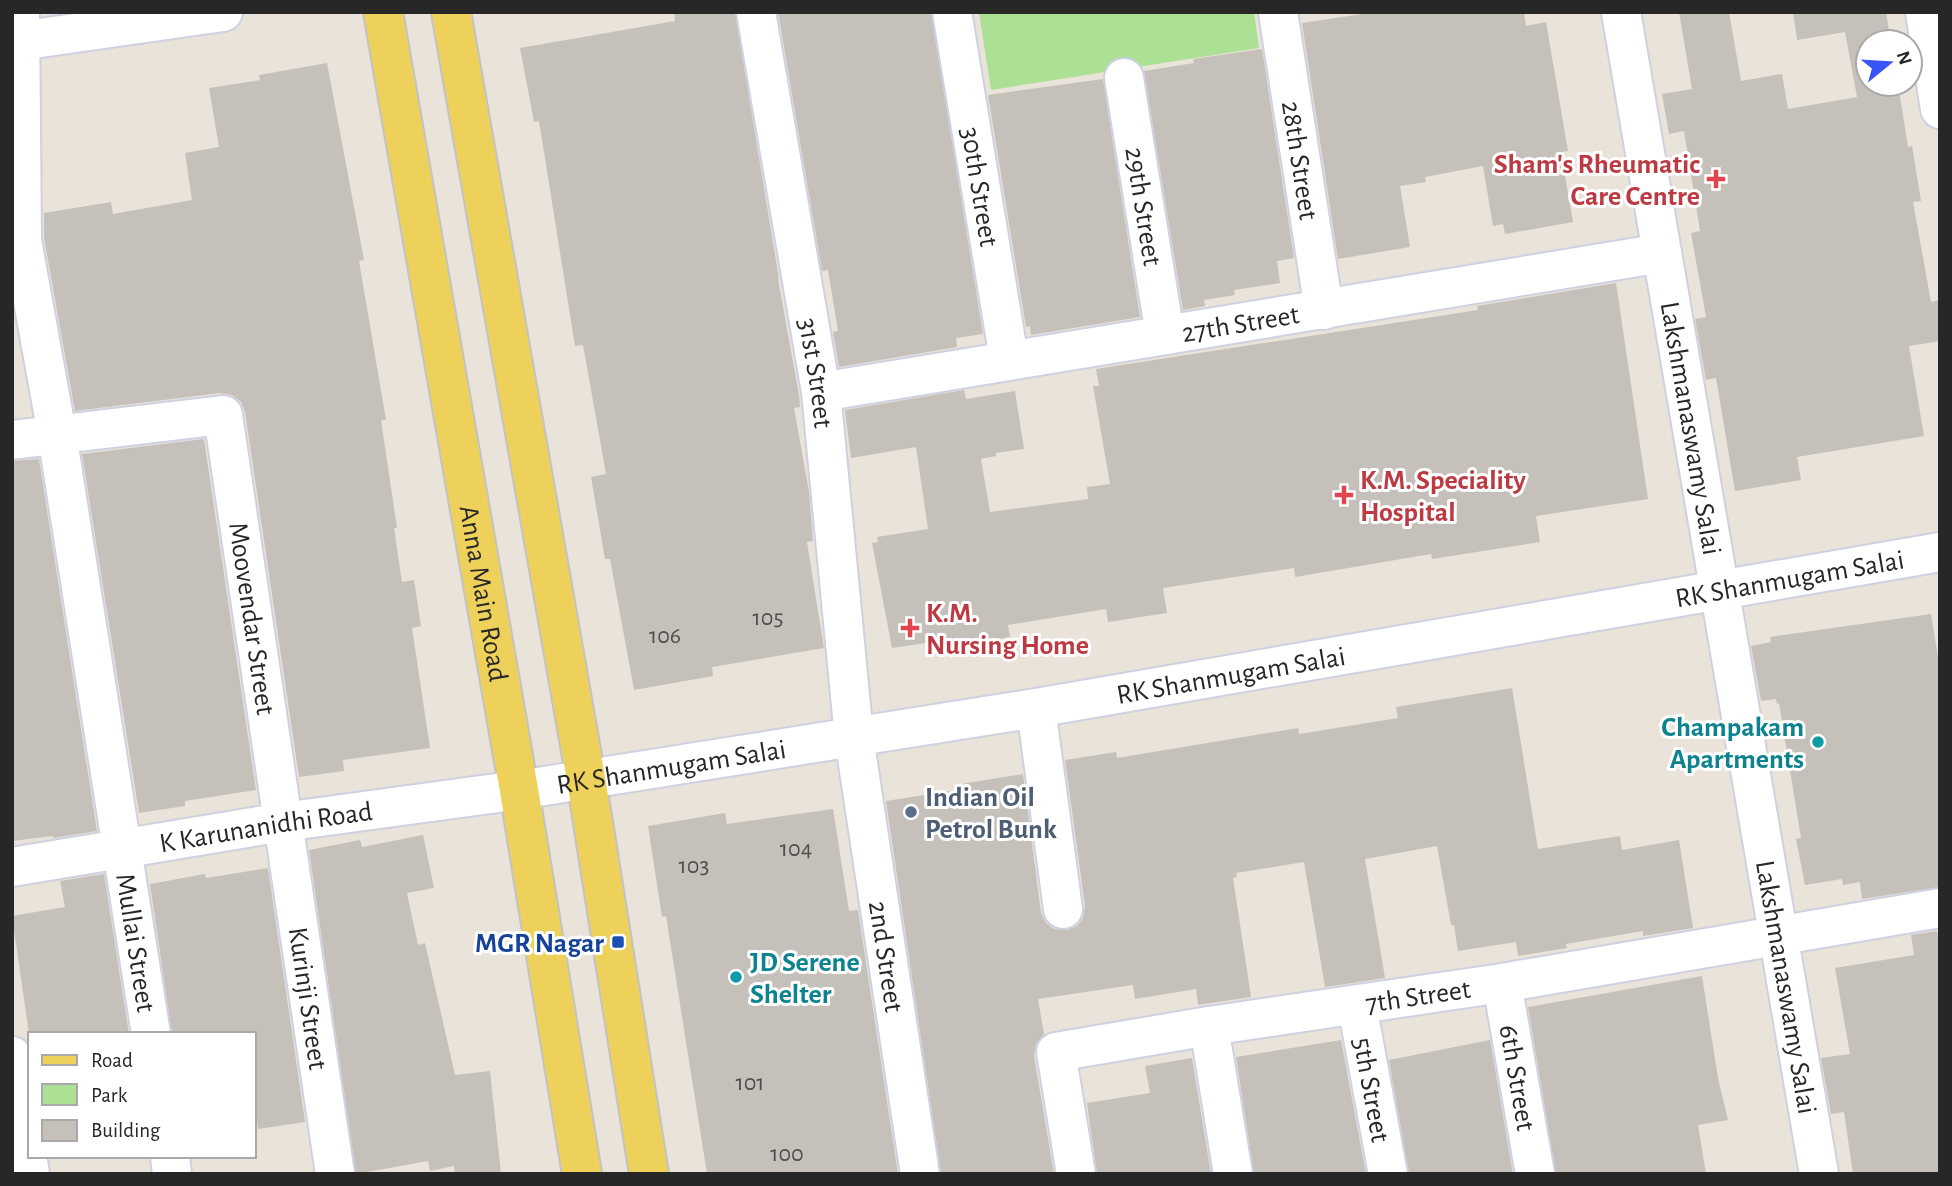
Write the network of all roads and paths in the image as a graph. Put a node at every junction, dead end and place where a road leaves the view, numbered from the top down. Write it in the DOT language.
graph roads {
  1 [pos="223,12"];
  2 [pos="383,12"];
  3 [pos="450,12"];
  4 [pos="756,12"];
  5 [pos="952,12"];
  6 [pos="1278,12"];
  7 [pos="1621,12"];
  8 [pos="1925,12"];
  9 [pos="17,32"];
  10 [pos="1124,78"];
  11 [pos="1940,109"];
  12 [pos="1662,253"];
  13 [pos="1324,310"];
  14 [pos="1165,335"];
  15 [pos="1009,359"];
  16 [pos="821,392"];
  17 [pos="57,434"];
  18 [pos="12,440"];
  19 [pos="1940,552"];
  20 [pos="1719,591"];
  21 [pos="1036,708"];
  22 [pos="855,737"];
  23 [pos="586,779"];
  24 [pos="519,790"];
  25 [pos="283,822"];
  26 [pos="122,850"];
  27 [pos="12,867"];
  28 [pos="1940,908"];
  29 [pos="1063,909"];
  30 [pos="1778,937"];
  31 [pos="1502,983"];
  32 [pos="1357,1005"];
  33 [pos="1209,1026"];
  34 [pos="151,1032"];
  35 [pos="12,1056"];
  36 [pos="30,1174"];
  37 [pos="335,1174"];
  38 [pos="582,1174"];
  39 [pos="649,1174"];
  40 [pos="920,1174"];
  41 [pos="1076,1174"];
  42 [pos="1233,1174"];
  43 [pos="1388,1174"];
  44 [pos="1535,1174"];
  45 [pos="1818,1174"];
  1 -- 9 [label="street"];
  2 -- 24 [label="main road, Anna Main Road"];
  3 -- 23 [label="main road"];
  4 -- 16 [label="street, 31st Street"];
  5 -- 15 [label="street, 30th Street"];
  6 -- 13 [label="street, 28th Street"];
  7 -- 12 [label="street, Lakshmanaswamy Salai"];
  8 -- 11 [label="street"];
  9 -- 17 [label="street, Mullai Street"];
  10 -- 14 [label="street, 29th Street"];
  12 -- 13 [label="street, 27th Street"];
  12 -- 20 [label="street, Lakshmanaswamy Salai"];
  13 -- 14 [label="street, 27th Street"];
  14 -- 15 [label="street, 27th Street"];
  15 -- 16 [label="street, 27th Street"];
  16 -- 22 [label="street, 31st Street"];
  17 -- 18 [label="street"];
  17 -- 25 [label="street, Moovendar Street"];
  17 -- 26 [label="street, Mullai Street"];
  19 -- 20 [label="street, RK Shanmugam Salai"];
  20 -- 21 [label="street, RK Shanmugam Salai"];
  20 -- 30 [label="street, Lakshmanaswamy Salai"];
  21 -- 22 [label="street, RK Shanmugam Salai"];
  21 -- 29 [label="street"];
  22 -- 23 [label="street, RK Shanmugam Salai"];
  22 -- 40 [label="street, 2nd Street"];
  23 -- 24 [label="street, RK Shanmugam Salai"];
  23 -- 39 [label="main road"];
  24 -- 25 [label="street, K Karunanidhi Road"];
  24 -- 38 [label="main road, Anna Main Road"];
  25 -- 26 [label="street, K Karunanidhi Road"];
  25 -- 37 [label="street, Kurinji Street"];
  26 -- 27 [label="street, K Karunanidhi Road"];
  26 -- 34 [label="street, Mullai Street"];
  28 -- 30 [label="street, 7th Street"];
  30 -- 31 [label="street, 7th Street"];
  30 -- 45 [label="street, Lakshmanaswamy Salai"];
  31 -- 32 [label="street, 7th Street"];
  31 -- 44 [label="street, 6th Street"];
  32 -- 33 [label="street, 7th Street"];
  32 -- 43 [label="street, 5th Street"];
  33 -- 41 [label="street, 7th Street"];
  33 -- 42 [label="street"];
  35 -- 36 [label="street"];
}
